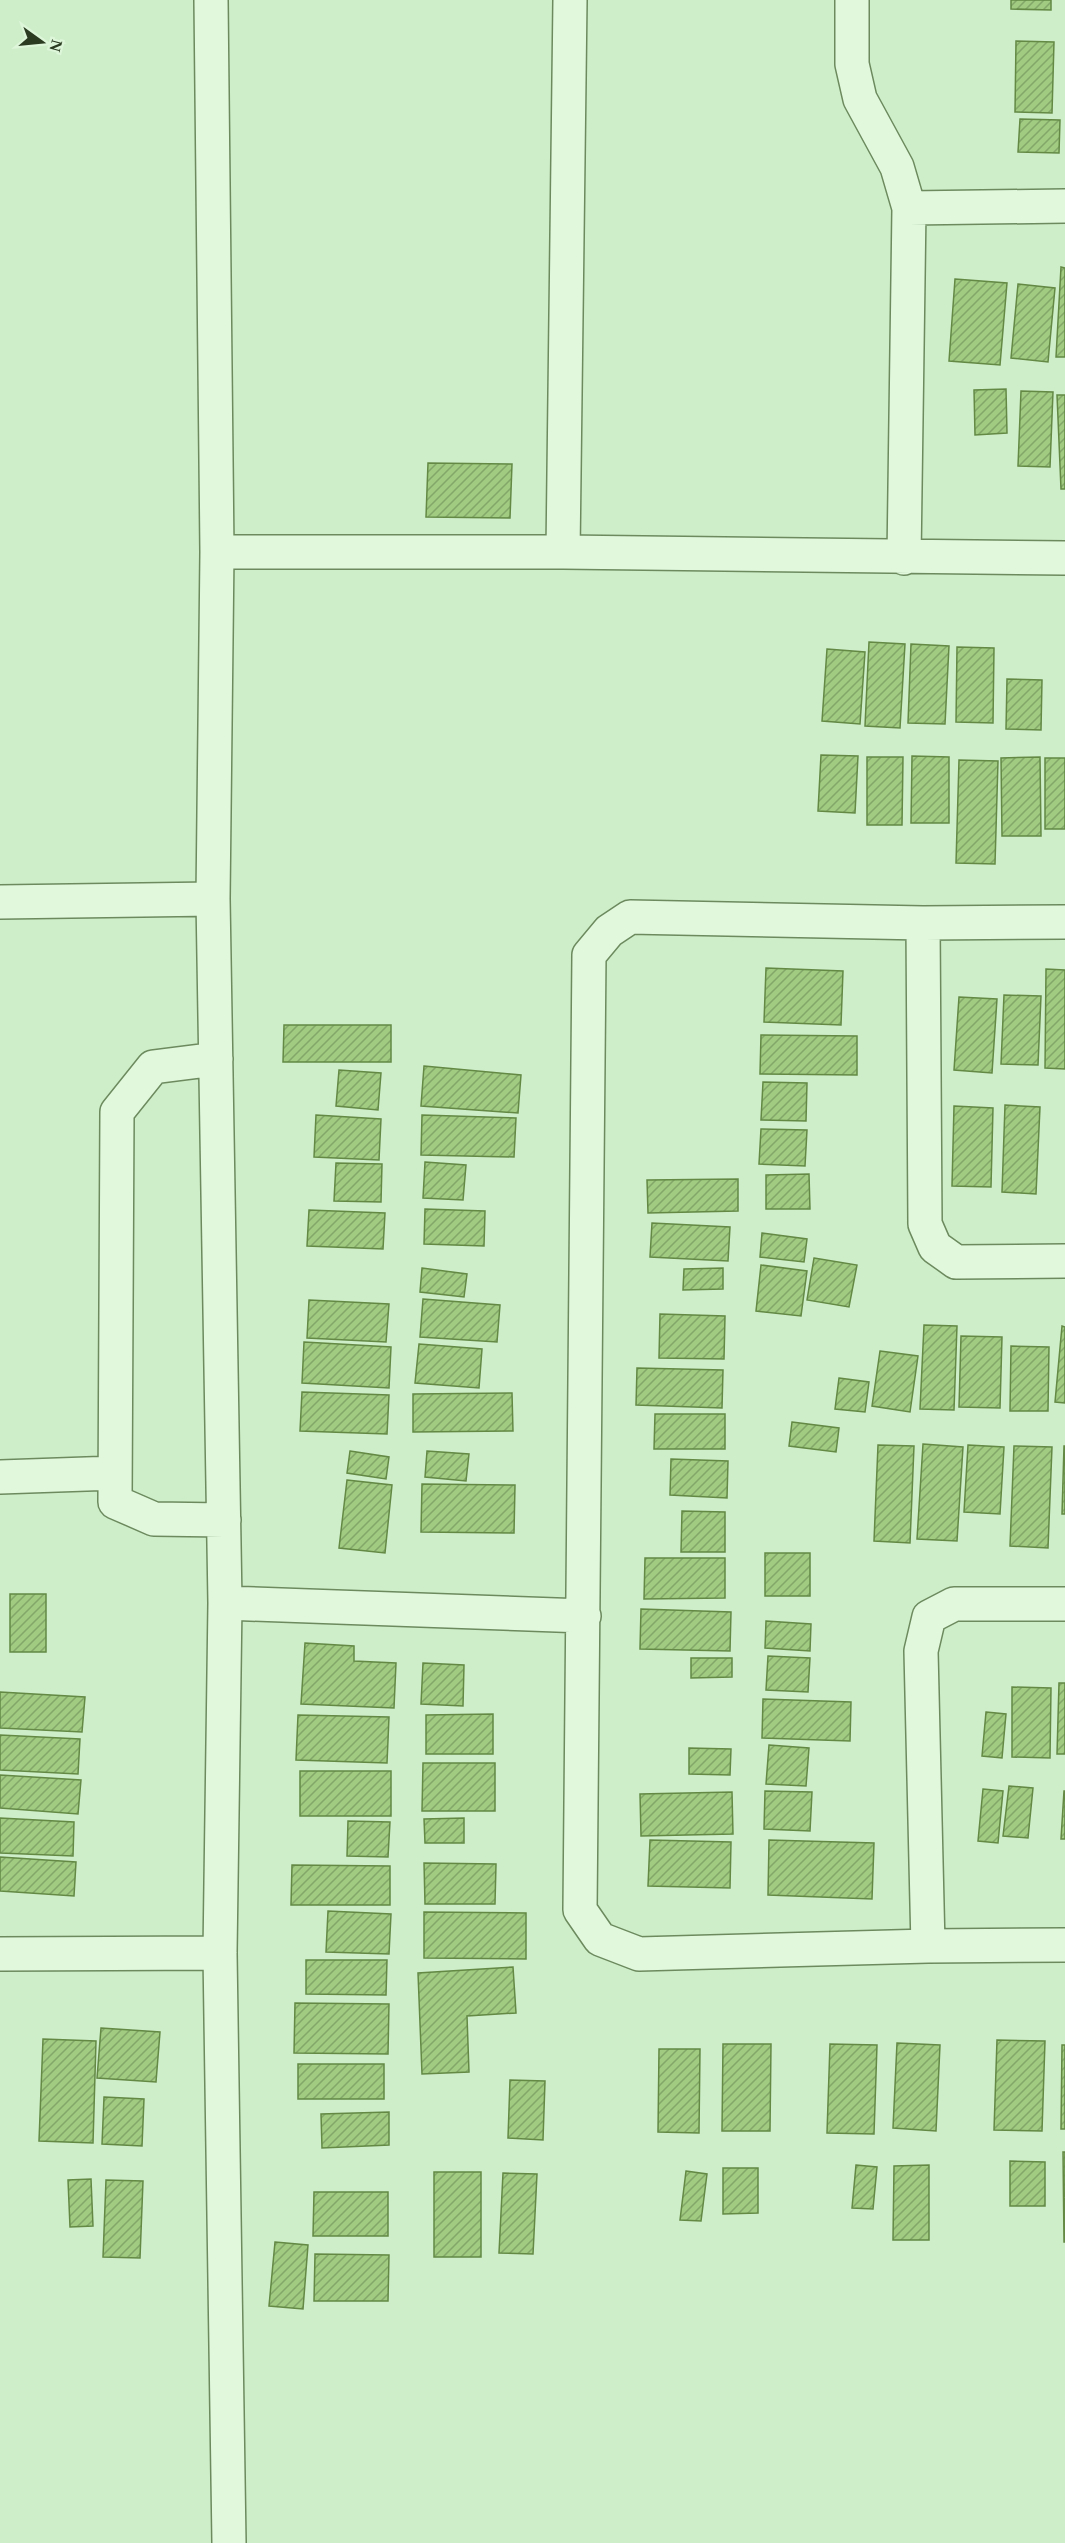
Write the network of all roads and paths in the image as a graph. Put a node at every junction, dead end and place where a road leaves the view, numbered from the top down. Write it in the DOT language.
graph roads {
  1 [pos="211,0"];
  2 [pos="570,0"];
  3 [pos="852,0"];
  4 [pos="1065,206"];
  5 [pos="909,208"];
  6 [pos="217,552"];
  7 [pos="563,552"];
  8 [pos="904,558"];
  9 [pos="1065,558"];
  10 [pos="213,899"];
  11 [pos="0,902"];
  12 [pos="1065,922"];
  13 [pos="923,923"];
  14 [pos="216,1059"];
  15 [pos="1065,1261"];
  16 [pos="115,1473"];
  17 [pos="0,1477"];
  18 [pos="224,1520"];
  19 [pos="225,1604"];
  20 [pos="1065,1604"];
  21 [pos="584,1616"];
  22 [pos="1065,1945"];
  23 [pos="928,1946"];
  24 [pos="220,1953"];
  25 [pos="0,1954"];
  26 [pos="229,2543"];
  1 -- 6 [label="street"];
  2 -- 7 [label="street"];
  3 -- 5 [label="street"];
  4 -- 5 [label="street"];
  5 -- 8 [label="street"];
  6 -- 7 [label="street"];
  6 -- 10 [label="street"];
  7 -- 8 [label="street"];
  8 -- 9 [label="street"];
  10 -- 11 [label="street"];
  10 -- 14 [label="street"];
  12 -- 13 [label="street"];
  13 -- 15 [label="street"];
  13 -- 21 [label="street"];
  14 -- 16 [label="street"];
  14 -- 18 [label="street"];
  16 -- 17 [label="street"];
  16 -- 18 [label="street"];
  18 -- 19 [label="street"];
  19 -- 21 [label="street"];
  19 -- 24 [label="street"];
  20 -- 23 [label="street"];
  21 -- 23 [label="street"];
  22 -- 23 [label="street"];
  24 -- 25 [label="street"];
  24 -- 26 [label="street"];
}
